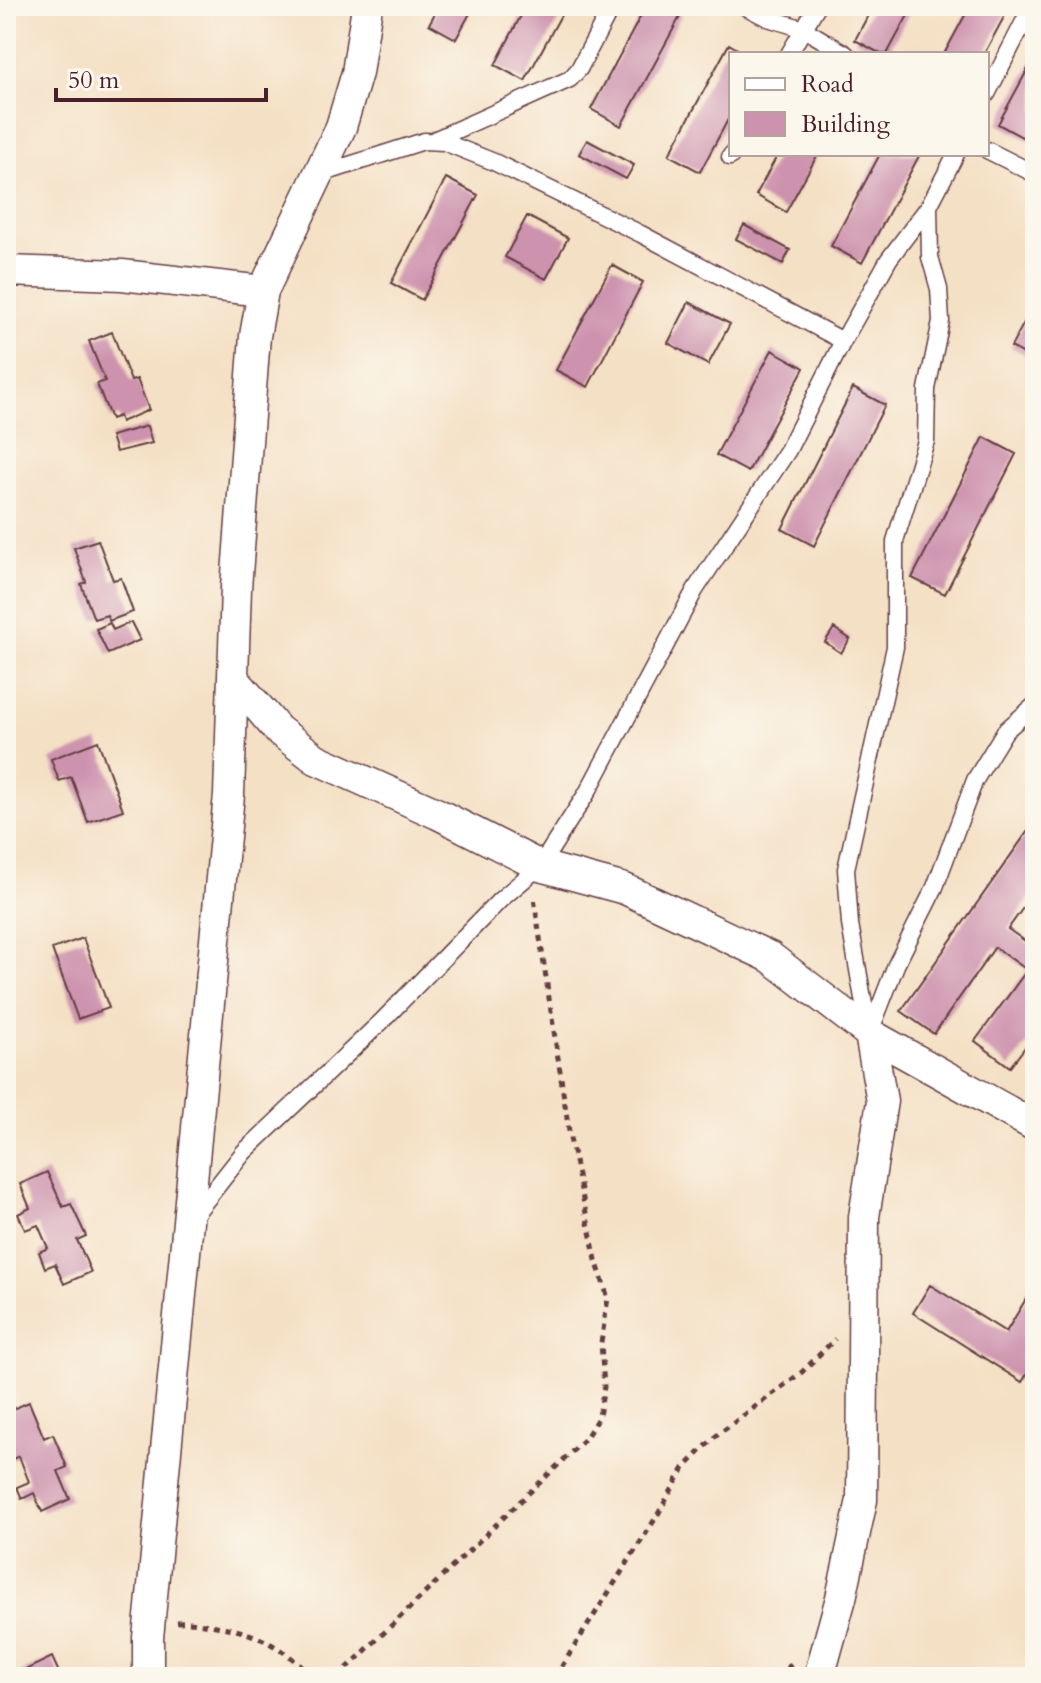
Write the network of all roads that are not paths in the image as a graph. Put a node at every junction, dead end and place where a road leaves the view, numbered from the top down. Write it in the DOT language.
graph roads {
  1 [pos="367,6"];
  2 [pos="612,6"];
  3 [pos="744,6"];
  4 [pos="817,6"];
  5 [pos="1032,6"];
  6 [pos="804,29"];
  7 [pos="790,52"];
  8 [pos="843,52"];
  9 [pos="989,90"];
  10 [pos="434,140"];
  11 [pos="989,151"];
  12 [pos="955,156"];
  13 [pos="319,174"];
  14 [pos="1035,174"];
  15 [pos="929,206"];
  16 [pos="6,271"];
  17 [pos="263,291"];
  18 [pos="843,341"];
  19 [pos="233,678"];
  20 [pos="1035,705"];
  21 [pos="536,870"];
  22 [pos="870,1034"];
  23 [pos="1035,1126"];
  24 [pos="188,1222"];
  25 [pos="148,1677"];
  26 [pos="819,1677"];
  1 -- 13 [label="street"];
  2 -- 10 [label="lane"];
  3 -- 6 [label="lane"];
  4 -- 6 [label="lane"];
  5 -- 9 [label="lane"];
  6 -- 7 [label="lane"];
  6 -- 8 [label="lane"];
  10 -- 13 [label="lane"];
  10 -- 18 [label="lane"];
  11 -- 14 [label="lane"];
  12 -- 15 [label="lane"];
  13 -- 17 [label="street"];
  15 -- 18 [label="lane"];
  15 -- 22 [label="lane"];
  16 -- 17 [label="street"];
  17 -- 19 [label="street"];
  18 -- 21 [label="lane"];
  19 -- 21 [label="street"];
  19 -- 24 [label="street"];
  20 -- 22 [label="lane"];
  21 -- 22 [label="street"];
  21 -- 24 [label="lane"];
  22 -- 23 [label="street"];
  22 -- 26 [label="street"];
  24 -- 25 [label="street"];
}
